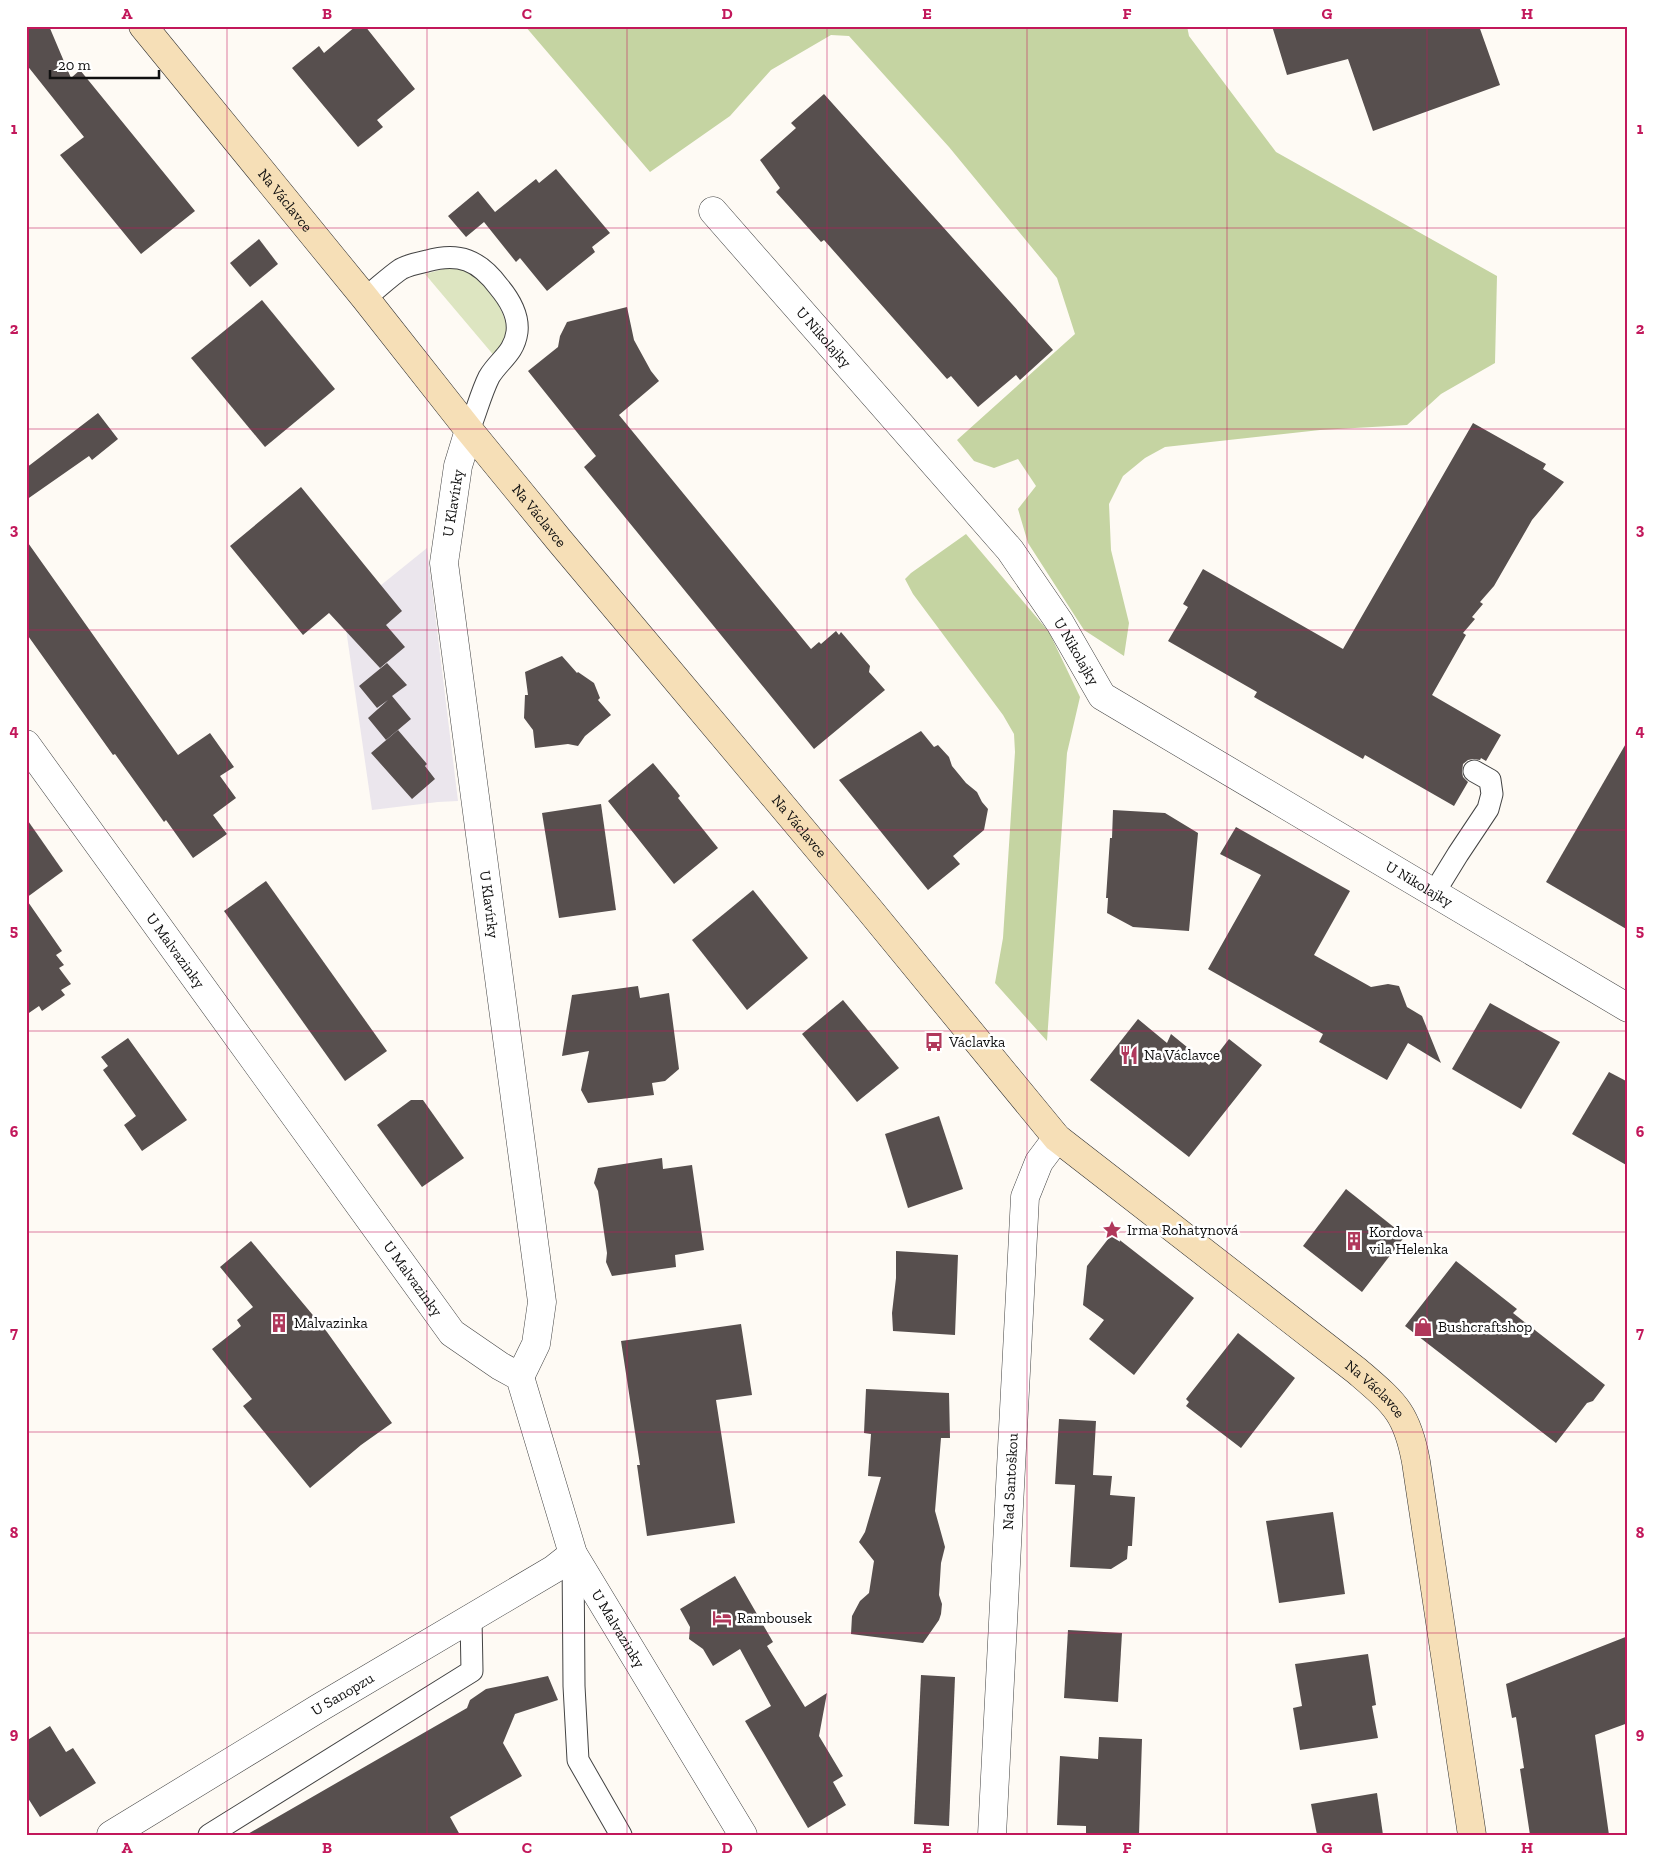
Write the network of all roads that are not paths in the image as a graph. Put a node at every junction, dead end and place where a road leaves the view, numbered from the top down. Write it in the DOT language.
graph roads {
  1 [pos="144,26"];
  2 [pos="713,211"];
  3 [pos="366,298"];
  4 [pos="469,430"];
  5 [pos="26,744"];
  6 [pos="1474,771"];
  7 [pos="1434,893"];
  8 [pos="1628,1008"];
  9 [pos="1057,1138"];
  10 [pos="520,1377"];
  11 [pos="573,1554"];
  12 [pos="471,1618"];
  13 [pos="111,1835"];
  14 [pos="209,1835"];
  15 [pos="621,1835"];
  16 [pos="742,1835"];
  17 [pos="992,1835"];
  18 [pos="1472,1835"];
  1 -- 3 [label="street, Na Václavce"];
  2 -- 7 [label="street, U Nikolajky"];
  3 -- 4 [label="street, Na Václavce"];
  3 -- 4 [label="lane"];
  4 -- 9 [label="street, Na Václavce"];
  4 -- 10 [label="street, U Klavírky"];
  5 -- 10 [label="street, U Malvazinky"];
  6 -- 7 [label="lane"];
  7 -- 8 [label="street, U Nikolajky"];
  9 -- 17 [label="street, Nad Santoškou"];
  9 -- 18 [label="street, Na Václavce"];
  10 -- 11 [label="street, U Malvazinky"];
  11 -- 12 [label="street, U Sanopzu"];
  11 -- 15 [label="lane"];
  11 -- 16 [label="street, U Malvazinky"];
  12 -- 13 [label="street, U Sanopzu"];
  12 -- 14 [label="lane"];
}
